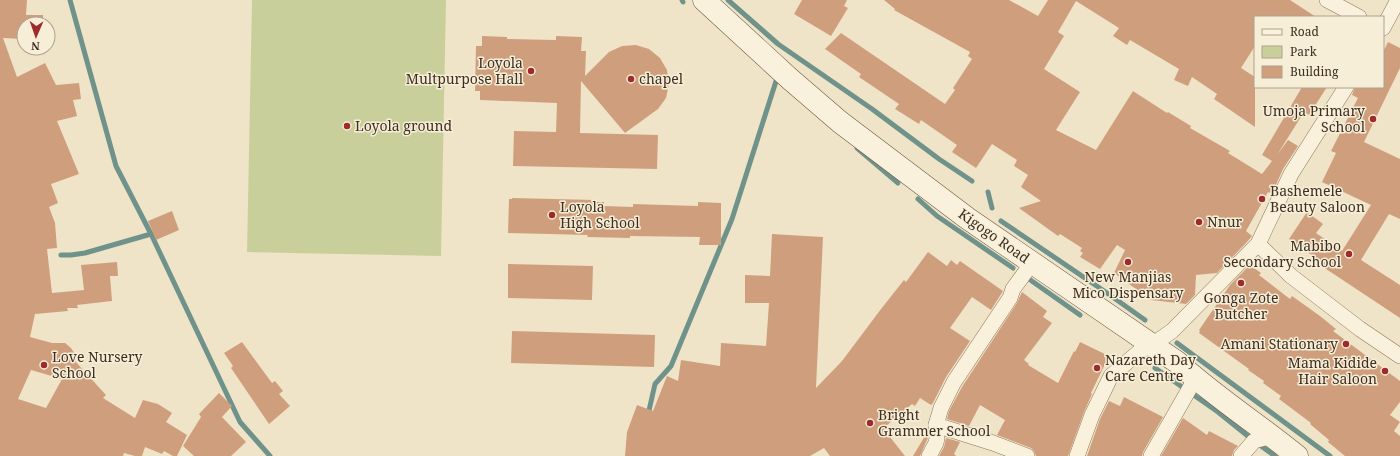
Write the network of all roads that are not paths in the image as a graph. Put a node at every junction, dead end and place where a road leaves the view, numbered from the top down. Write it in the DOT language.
graph roads {
  1 [pos="704,0"];
  2 [pos="1327,0"];
  3 [pos="1398,0"];
  4 [pos="1357,16"];
  5 [pos="1384,26"];
  6 [pos="1345,88"];
  7 [pos="1258,244"];
  8 [pos="1032,263"];
  9 [pos="1152,345"];
  10 [pos="1400,356"];
  11 [pos="1195,379"];
  12 [pos="936,425"];
  13 [pos="1272,436"];
  14 [pos="929,456"];
  15 [pos="1027,456"];
  16 [pos="1077,456"];
  17 [pos="1151,456"];
  18 [pos="1241,456"];
  19 [pos="1297,456"];
  1 -- 8 [label="main road, Kigogo Road"];
  2 -- 4 [label="street"];
  3 -- 5 [label="street"];
  6 -- 7 [label="street"];
  7 -- 9 [label="street"];
  7 -- 10 [label="street"];
  8 -- 9 [label="main road, Kigogo Road"];
  8 -- 12 [label="street"];
  9 -- 11 [label="main road, Kigogo Road"];
  9 -- 16 [label="street"];
  11 -- 13 [label="main road, Kigogo Road"];
  11 -- 17 [label="street"];
  12 -- 14 [label="street"];
  12 -- 15 [label="street"];
  13 -- 18 [label="street"];
  13 -- 19 [label="main road, Kigogo Road"];
}
